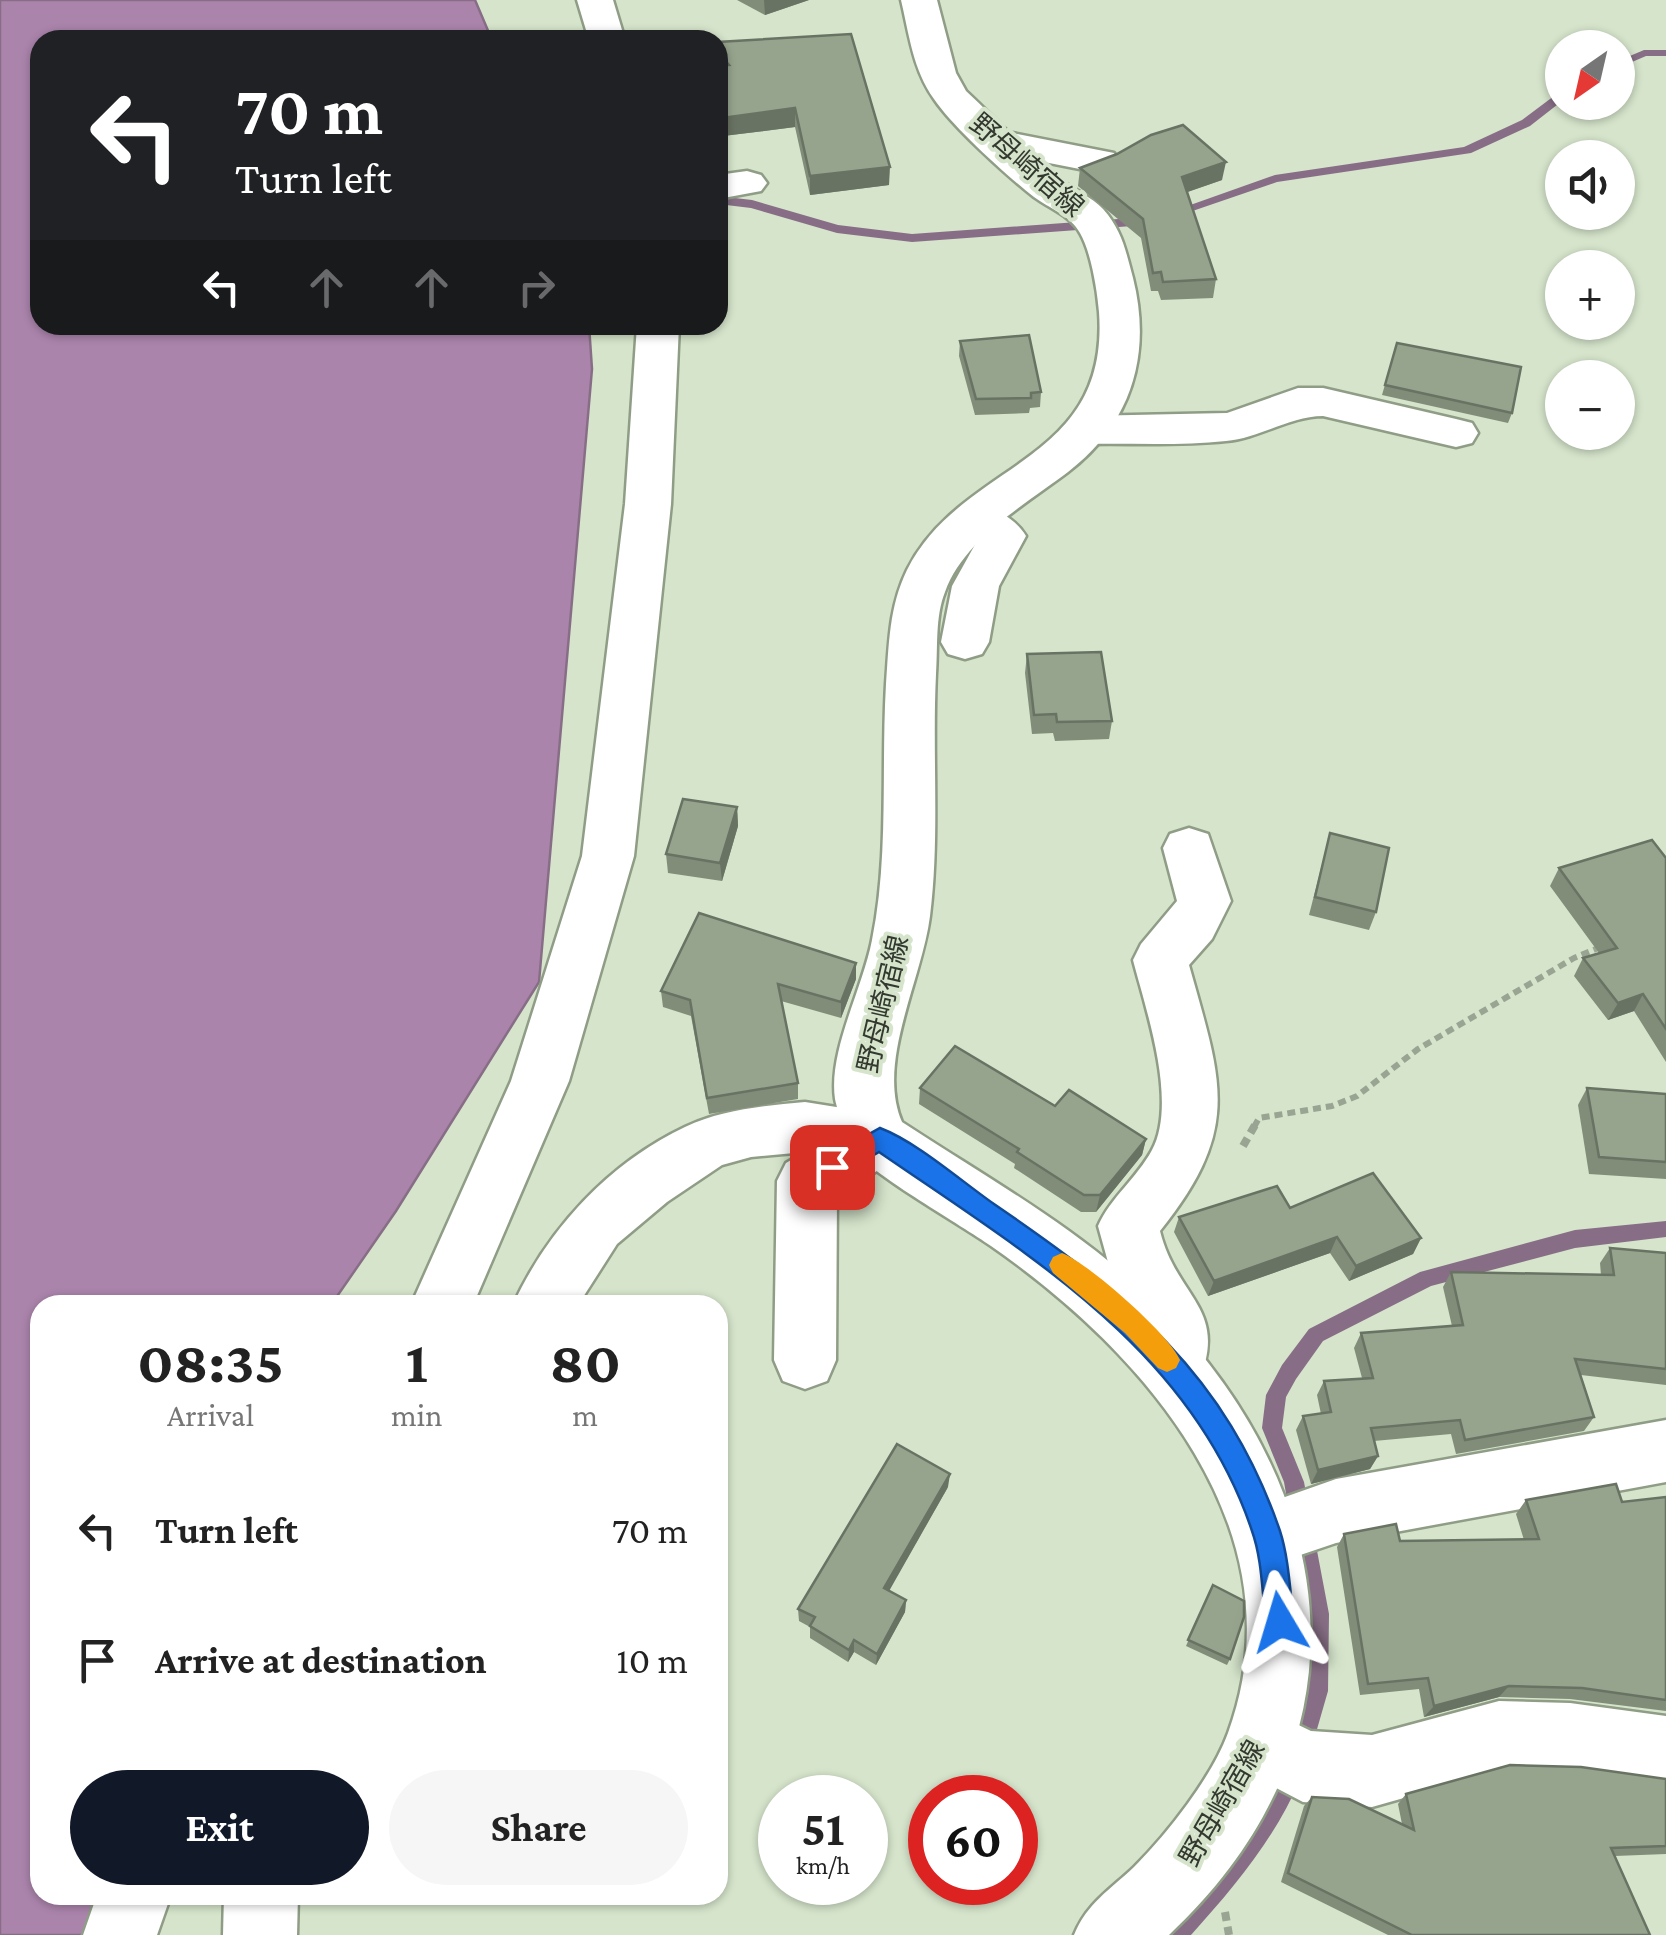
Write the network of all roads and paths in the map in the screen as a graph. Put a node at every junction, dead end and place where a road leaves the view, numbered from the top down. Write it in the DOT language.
graph roads {
  1 [pos="595,0"];
  2 [pos="918,0"];
  3 [pos="604,30"];
  4 [pos="996,142"];
  5 [pos="1100,161"];
  6 [pos="657,335"];
  7 [pos="1085,430"];
  8 [pos="1456,433"];
  9 [pos="976,519"];
  10 [pos="964,642"];
  11 [pos="1189,848"];
  12 [pos="1606,945"];
  13 [pos="880,1139"];
  14 [pos="1171,1168"];
  15 [pos="446,1295"];
  16 [pos="550,1295"];
  17 [pos="805,1360"];
  18 [pos="1174,1367"];
  19 [pos="1666,1451"];
  20 [pos="1268,1534"];
  21 [pos="1261,1742"];
  22 [pos="1666,1751"];
  23 [pos="130,1905"];
  24 [pos="261,1905"];
  25 [pos="120,1935"];
  26 [pos="260,1935"];
  27 [pos="1111,1935"];
  1 -- 3 [label="main road"];
  2 -- 4 [label="main road, 野母崎宿線"];
  4 -- 5 [label="main road"];
  4 -- 7 [label="main road, 野母崎宿線"];
  6 -- 15 [label="main road"];
  7 -- 8 [label="main road"];
  7 -- 9 [label="main road, 野母崎宿線"];
  9 -- 10 [label="main road"];
  9 -- 13 [label="main road, 野母崎宿線"];
  11 -- 14 [label="main road"];
  12 -- 14 [label="path"];
  13 -- 16 [label="main road"];
  13 -- 17 [label="main road"];
  13 -- 18 [label="main road, 野母崎宿線"];
  14 -- 18 [label="main road"];
  18 -- 20 [label="main road, 野母崎宿線"];
  19 -- 20 [label="main road"];
  20 -- 21 [label="main road, 野母崎宿線"];
  21 -- 22 [label="main road"];
  21 -- 27 [label="main road, 野母崎宿線"];
  23 -- 25 [label="main road"];
  24 -- 26 [label="main road"];
}
